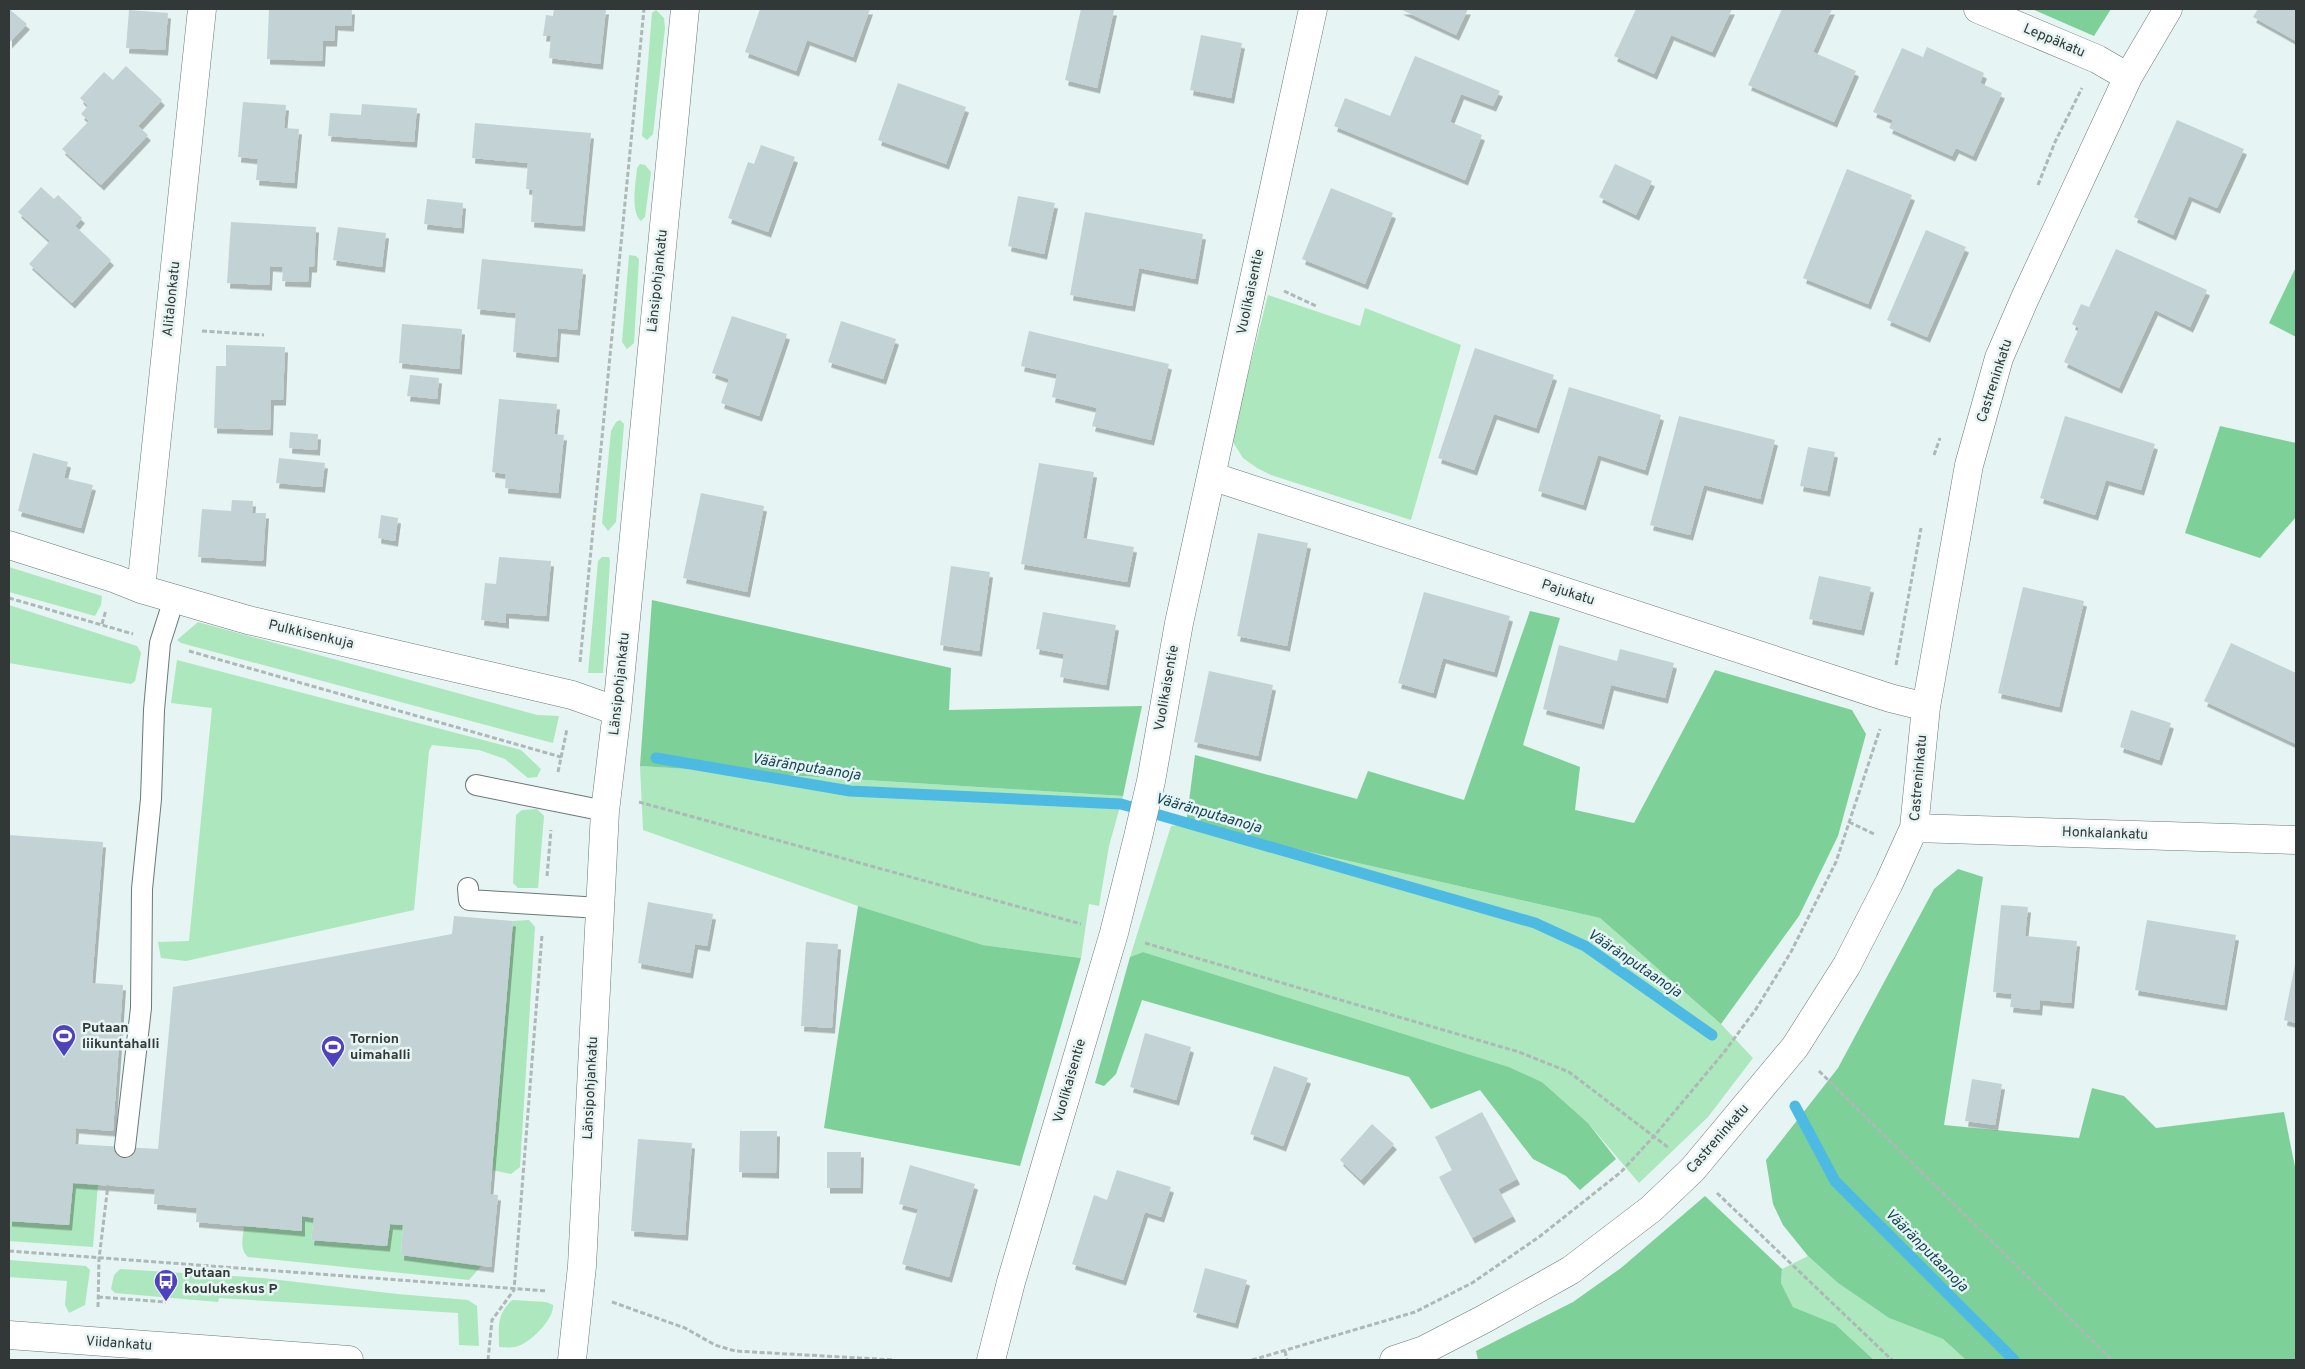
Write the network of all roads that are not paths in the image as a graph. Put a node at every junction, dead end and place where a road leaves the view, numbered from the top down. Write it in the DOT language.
graph roads {
  1 [pos="202,9"];
  2 [pos="685,9"];
  3 [pos="1313,9"];
  4 [pos="1978,9"];
  5 [pos="2168,9"];
  6 [pos="2128,77"];
  7 [pos="1212,476"];
  8 [pos="9,545"];
  9 [pos="141,589"];
  10 [pos="174,599"];
  11 [pos="1926,707"];
  12 [pos="617,711"];
  13 [pos="476,785"];
  14 [pos="605,810"];
  15 [pos="1914,828"];
  16 [pos="2296,840"];
  17 [pos="468,888"];
  18 [pos="600,908"];
  19 [pos="125,1147"];
  20 [pos="9,1335"];
  21 [pos="349,1360"];
  22 [pos="572,1360"];
  23 [pos="991,1360"];
  24 [pos="1394,1360"];
  1 -- 9 [label="street, Alitalonkatu"];
  2 -- 12 [label="street, Länsipohjankatu"];
  3 -- 7 [label="street, Vuolikaisentie"];
  4 -- 6 [label="street, Leppäkatu"];
  5 -- 6 [label="street, Castreninkatu"];
  6 -- 11 [label="street, Castreninkatu"];
  7 -- 11 [label="street, Pajukatu"];
  7 -- 23 [label="street, Vuolikaisentie"];
  8 -- 9 [label="street, Pulkkisenkuja"];
  9 -- 10 [label="street, Pulkkisenkuja"];
  10 -- 12 [label="street, Pulkkisenkuja"];
  10 -- 19 [label="lane"];
  11 -- 15 [label="street, Castreninkatu"];
  12 -- 14 [label="street, Länsipohjankatu"];
  13 -- 14 [label="lane"];
  14 -- 18 [label="street, Länsipohjankatu"];
  15 -- 16 [label="street, Honkalankatu"];
  15 -- 24 [label="street, Castreninkatu"];
  17 -- 18 [label="lane"];
  18 -- 22 [label="street, Länsipohjankatu"];
  20 -- 21 [label="street, Viidankatu"];
}
